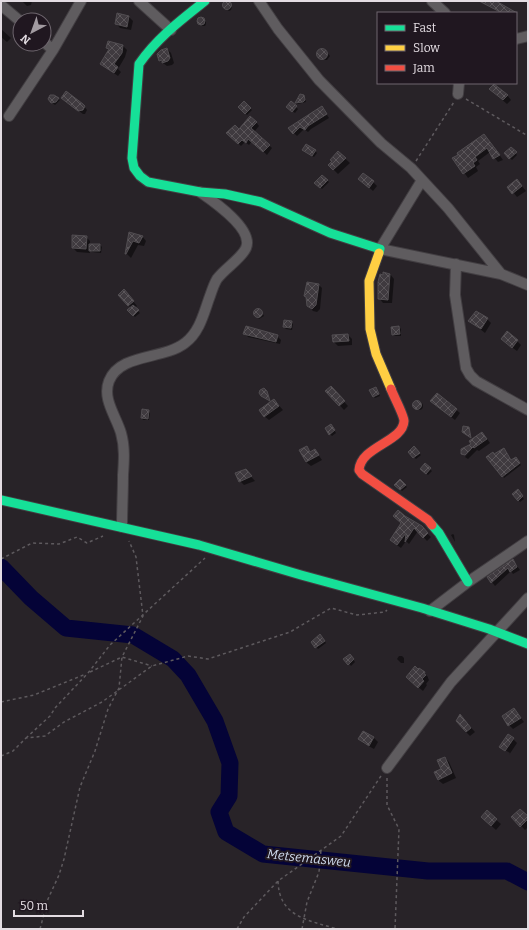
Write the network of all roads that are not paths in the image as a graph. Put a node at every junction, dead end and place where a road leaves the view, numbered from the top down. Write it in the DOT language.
graph roads {
  1 [pos="81,1"];
  2 [pos="139,1"];
  3 [pos="205,1"];
  4 [pos="259,1"];
  5 [pos="432,1"];
  6 [pos="1,4"];
  7 [pos="444,12"];
  8 [pos="12,14"];
  9 [pos="171,30"];
  10 [pos="528,36"];
  11 [pos="517,39"];
  12 [pos="53,50"];
  13 [pos="459,84"];
  14 [pos="458,94"];
  15 [pos="9,116"];
  16 [pos="422,180"];
  17 [pos="200,192"];
  18 [pos="380,249"];
  19 [pos="456,264"];
  20 [pos="501,274"];
  21 [pos="528,285"];
  22 [pos="528,410"];
  23 [pos="1,500"];
  24 [pos="122,527"];
  25 [pos="528,541"];
  26 [pos="468,582"];
  27 [pos="528,598"];
  28 [pos="430,611"];
  29 [pos="496,632"];
  30 [pos="528,644"];
  31 [pos="387,768"];
  1 -- 12 [label="street"];
  2 -- 9 [label="street"];
  3 -- 9 [label="street"];
  4 -- 16 [label="street"];
  5 -- 7 [label="street"];
  6 -- 8 [label="street"];
  9 -- 17 [label="street"];
  10 -- 11 [label="street"];
  12 -- 15 [label="street"];
  13 -- 14 [label="street"];
  16 -- 18 [label="street"];
  16 -- 20 [label="street"];
  17 -- 18 [label="street"];
  17 -- 24 [label="street"];
  18 -- 19 [label="street"];
  18 -- 26 [label="street"];
  19 -- 20 [label="street"];
  19 -- 22 [label="street"];
  20 -- 21 [label="street"];
  23 -- 24 [label="street"];
  24 -- 28 [label="street"];
  25 -- 26 [label="street"];
  26 -- 28 [label="street"];
  27 -- 29 [label="street"];
  28 -- 29 [label="street"];
  29 -- 30 [label="street"];
  29 -- 31 [label="street"];
}
